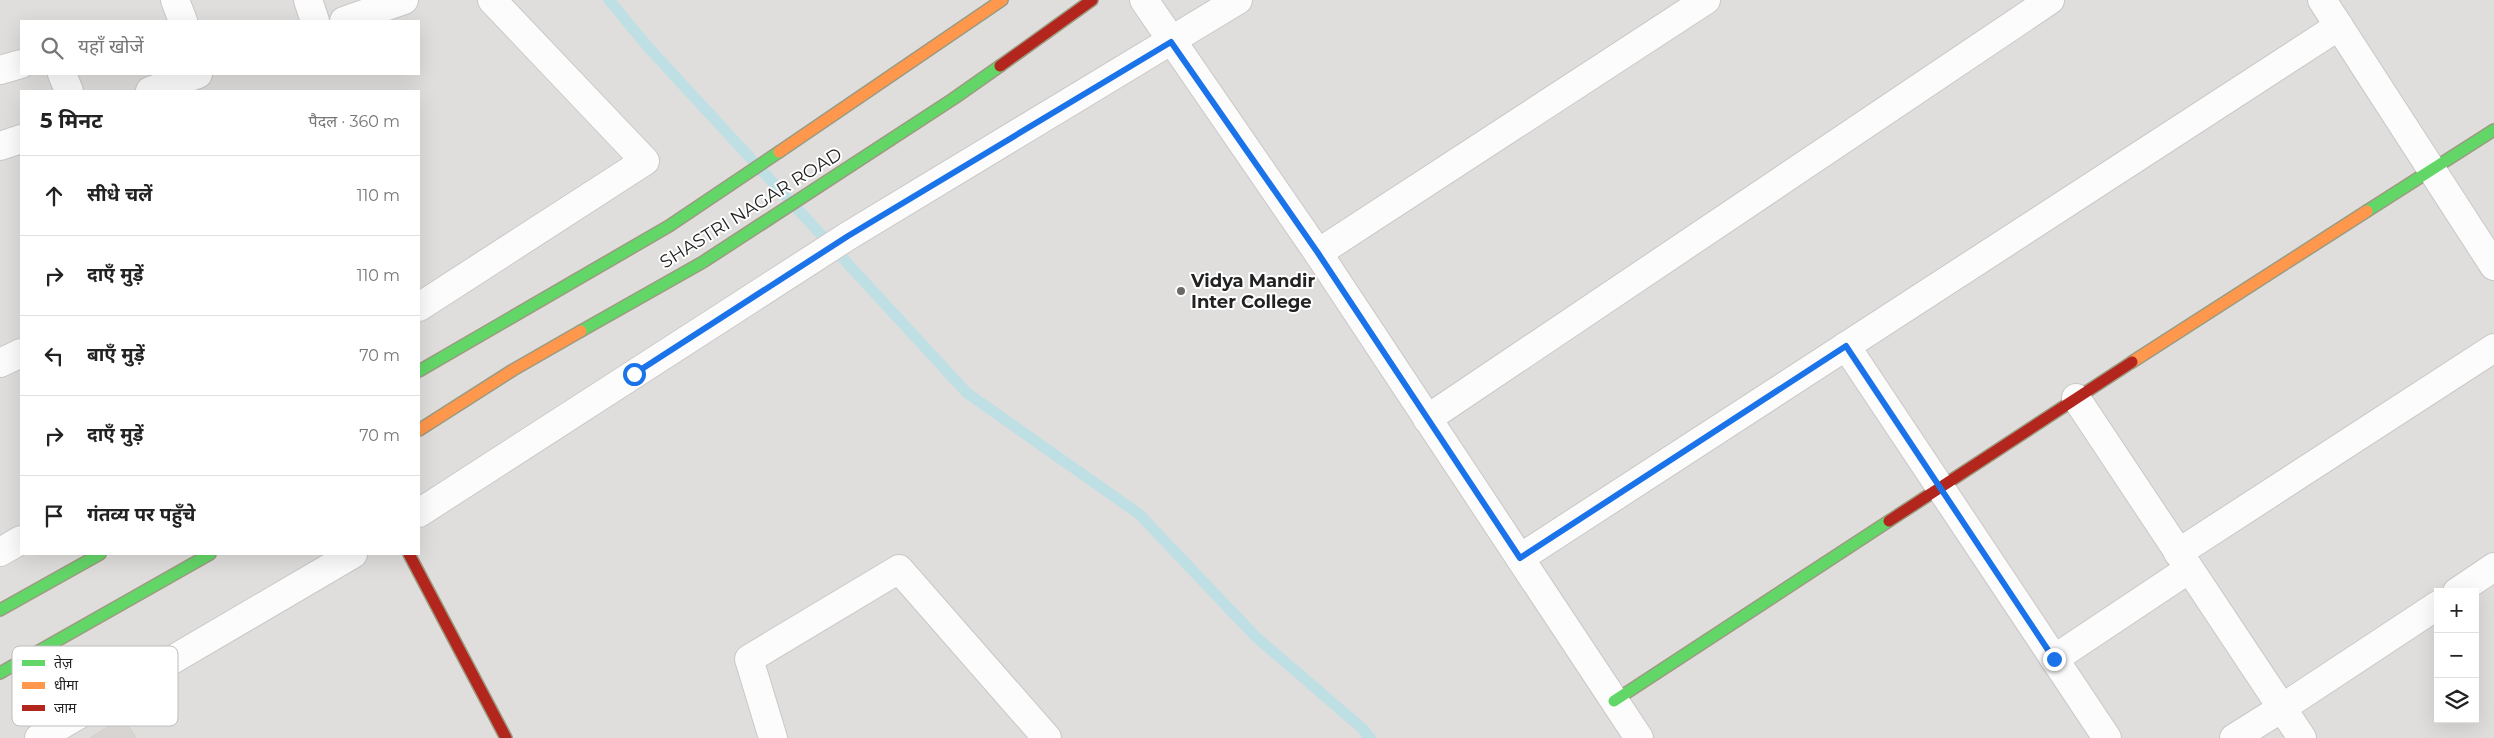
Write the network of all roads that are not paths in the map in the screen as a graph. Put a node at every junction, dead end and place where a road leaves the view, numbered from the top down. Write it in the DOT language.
graph roads {
  1 [pos="175,0"];
  2 [pos="308,0"];
  3 [pos="404,0"];
  4 [pos="492,0"];
  5 [pos="1002,0"];
  6 [pos="1092,0"];
  7 [pos="1144,0"];
  8 [pos="1238,0"];
  9 [pos="1706,0"];
  10 [pos="2050,0"];
  11 [pos="2322,0"];
  12 [pos="183,20"];
  13 [pos="315,20"];
  14 [pos="347,20"];
  15 [pos="2339,26"];
  16 [pos="1171,42"];
  17 [pos="20,64"];
  18 [pos="0,70"];
  19 [pos="62,75"];
  20 [pos="195,75"];
  21 [pos="202,75"];
  22 [pos="69,90"];
  23 [pos="153,90"];
  24 [pos="209,90"];
  25 [pos="2494,130"];
  26 [pos="20,138"];
  27 [pos="0,146"];
  28 [pos="2432,170"];
  29 [pos="1318,253"];
  30 [pos="2494,266"];
  31 [pos="420,306"];
  32 [pos="1846,346"];
  33 [pos="2494,348"];
  34 [pos="20,353"];
  35 [pos="0,363"];
  36 [pos="420,370"];
  37 [pos="2076,398"];
  38 [pos="1428,419"];
  39 [pos="420,429"];
  40 [pos="1940,487"];
  41 [pos="420,513"];
  42 [pos="20,541"];
  43 [pos="0,552"];
  44 [pos="98,555"];
  45 [pos="208,555"];
  46 [pos="351,555"];
  47 [pos="410,555"];
  48 [pos="1520,558"];
  49 [pos="2183,561"];
  50 [pos="2494,568"];
  51 [pos="2463,588"];
  52 [pos="2434,608"];
  53 [pos="0,610"];
  54 [pos="48,646"];
  55 [pos="178,657"];
  56 [pos="2054,659"];
  57 [pos="12,666"];
  58 [pos="0,673"];
  59 [pos="1614,701"];
  60 [pos="2282,708"];
  61 [pos="59,726"];
  62 [pos="39,738"];
  63 [pos="506,738"];
  64 [pos="772,738"];
  65 [pos="1047,738"];
  66 [pos="1639,738"];
  67 [pos="2107,738"];
  68 [pos="2234,738"];
  69 [pos="2302,738"];
  1 -- 12 [label="street"];
  2 -- 13 [label="street"];
  3 -- 14 [label="street"];
  4 -- 31 [label="street"];
  5 -- 36 [label="main road"];
  6 -- 39 [label="main road, SHASTRI NAGAR ROAD"];
  7 -- 16 [label="street"];
  8 -- 16 [label="street"];
  9 -- 29 [label="street"];
  10 -- 38 [label="street"];
  11 -- 15 [label="street"];
  15 -- 28 [label="street"];
  15 -- 32 [label="street"];
  16 -- 29 [label="street"];
  16 -- 41 [label="street"];
  17 -- 18 [label="street"];
  19 -- 22 [label="street"];
  20 -- 23 [label="street"];
  21 -- 24 [label="street"];
  25 -- 28 [label="main road"];
  26 -- 27 [label="street"];
  28 -- 30 [label="street"];
  28 -- 37 [label="main road"];
  29 -- 38 [label="street"];
  32 -- 40 [label="street"];
  32 -- 48 [label="street"];
  33 -- 49 [label="street"];
  34 -- 35 [label="street"];
  37 -- 40 [label="main road"];
  37 -- 49 [label="street"];
  38 -- 48 [label="street"];
  40 -- 56 [label="street"];
  40 -- 59 [label="main road"];
  42 -- 43 [label="street"];
  44 -- 53 [label="main road"];
  45 -- 54 [label="main road"];
  46 -- 55 [label="street"];
  47 -- 63 [label="main road"];
  48 -- 59 [label="street"];
  49 -- 56 [label="street"];
  49 -- 60 [label="street"];
  50 -- 51 [label="street"];
  52 -- 60 [label="street"];
  56 -- 67 [label="street"];
  57 -- 58 [label="main road"];
  59 -- 66 [label="street"];
  60 -- 68 [label="street"];
  60 -- 69 [label="street"];
  61 -- 62 [label="street"];
  64 -- 65 [label="street"];
}
